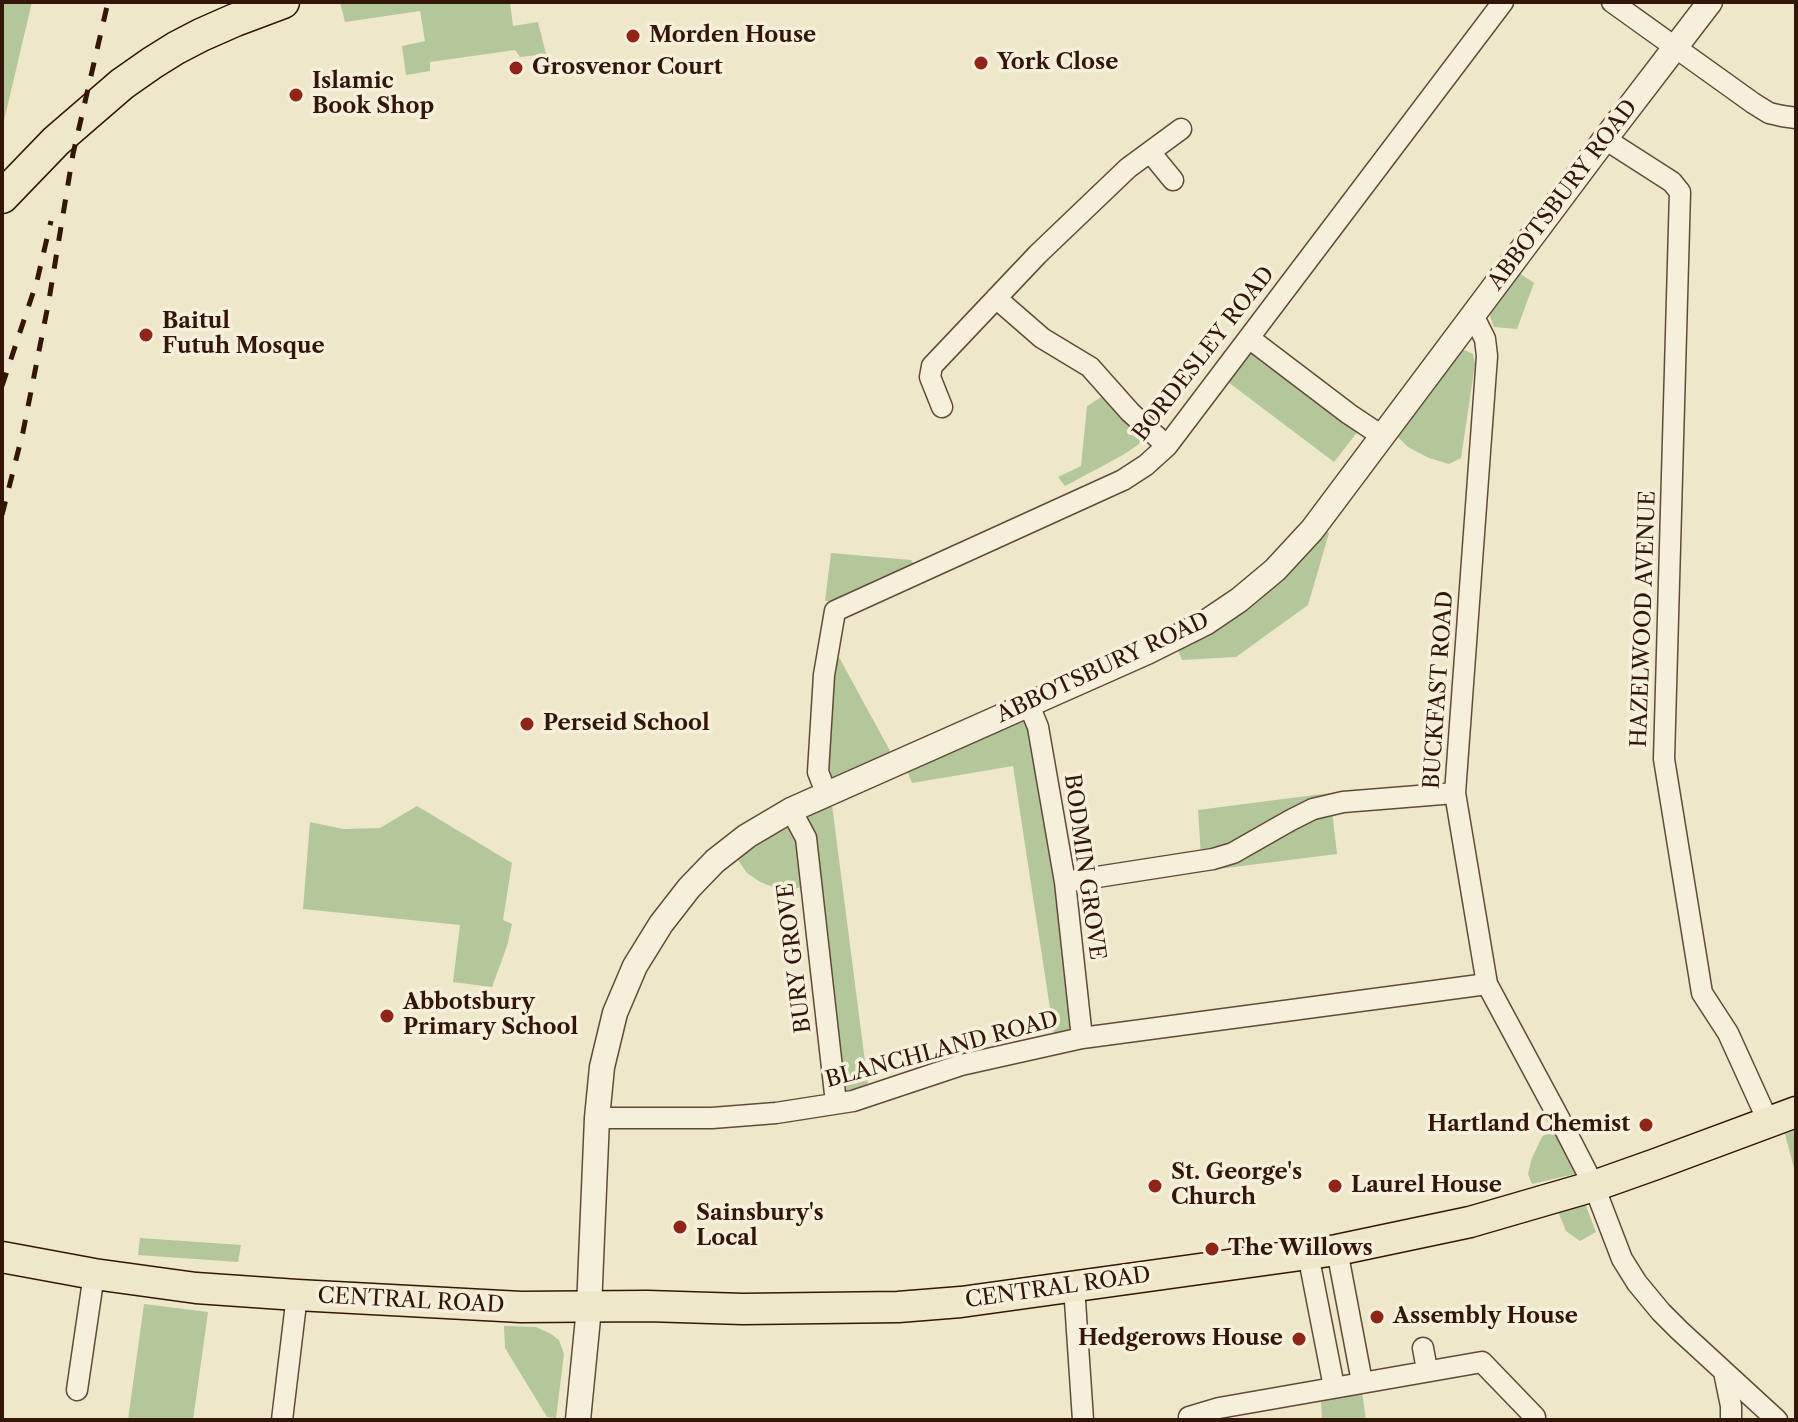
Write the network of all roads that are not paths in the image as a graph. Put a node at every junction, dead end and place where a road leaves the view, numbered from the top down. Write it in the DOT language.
graph roads {
  1 [pos="227,2"];
  2 [pos="283,2"];
  3 [pos="1503,2"];
  4 [pos="1612,2"];
  5 [pos="1710,2"];
  6 [pos="1674,48"];
  7 [pos="1796,118"];
  8 [pos="1181,129"];
  9 [pos="1605,139"];
  10 [pos="1150,152"];
  11 [pos="2,168"];
  12 [pos="1173,180"];
  13 [pos="2,197"];
  14 [pos="996,298"];
  15 [pos="1473,315"];
  16 [pos="1249,338"];
  17 [pos="942,407"];
  18 [pos="1382,436"];
  19 [pos="1167,446"];
  20 [pos="1029,705"];
  21 [pos="1455,793"];
  22 [pos="827,795"];
  23 [pos="791,810"];
  24 [pos="1065,882"];
  25 [pos="1487,984"];
  26 [pos="1082,1038"];
  27 [pos="836,1103"];
  28 [pos="1782,1116"];
  29 [pos="597,1118"];
  30 [pos="1594,1186"];
  31 [pos="1337,1250"];
  32 [pos="1308,1254"];
  33 [pos="2,1257"];
  34 [pos="94,1274"];
  35 [pos="1074,1286"];
  36 [pos="297,1295"];
  37 [pos="589,1308"];
  38 [pos="1423,1348"];
  39 [pos="1432,1369"];
  40 [pos="1724,1372"];
  41 [pos="1362,1382"];
  42 [pos="1334,1387"];
  43 [pos="77,1390"];
  44 [pos="282,1420"];
  45 [pos="578,1420"];
  46 [pos="1083,1420"];
  47 [pos="1190,1420"];
  48 [pos="1532,1420"];
  49 [pos="1731,1420"];
  50 [pos="1777,1420"];
  1 -- 11 [label="highway"];
  2 -- 13 [label="highway"];
  3 -- 16 [label="street, BORDESLEY ROAD"];
  4 -- 6 [label="street"];
  5 -- 6 [label="street, ABBOTSBURY ROAD"];
  6 -- 7 [label="street"];
  6 -- 9 [label="street, ABBOTSBURY ROAD"];
  8 -- 10 [label="street"];
  9 -- 15 [label="street, ABBOTSBURY ROAD"];
  9 -- 28 [label="street, HAZELWOOD AVENUE"];
  10 -- 12 [label="street"];
  10 -- 14 [label="street"];
  14 -- 17 [label="street"];
  14 -- 19 [label="street"];
  15 -- 18 [label="street, ABBOTSBURY ROAD"];
  15 -- 21 [label="street, BUCKFAST ROAD"];
  16 -- 18 [label="street"];
  16 -- 19 [label="street, BORDESLEY ROAD"];
  18 -- 20 [label="street, ABBOTSBURY ROAD"];
  19 -- 22 [label="street, BORDESLEY ROAD"];
  20 -- 22 [label="street, ABBOTSBURY ROAD"];
  20 -- 24 [label="street, BODMIN GROVE"];
  21 -- 24 [label="street"];
  21 -- 25 [label="street, BUCKFAST ROAD"];
  22 -- 23 [label="street, ABBOTSBURY ROAD"];
  23 -- 27 [label="street, BURY GROVE"];
  23 -- 29 [label="street, ABBOTSBURY ROAD"];
  24 -- 26 [label="street, BODMIN GROVE"];
  25 -- 26 [label="street, BLANCHLAND ROAD"];
  25 -- 30 [label="street, BUCKFAST ROAD"];
  26 -- 27 [label="street, BLANCHLAND ROAD"];
  27 -- 29 [label="street, BLANCHLAND ROAD"];
  28 -- 30 [label="main road, CENTRAL ROAD"];
  29 -- 37 [label="street, ABBOTSBURY ROAD"];
  30 -- 31 [label="main road, CENTRAL ROAD"];
  30 -- 40 [label="street, BUCKFAST ROAD"];
  31 -- 32 [label="main road, CENTRAL ROAD"];
  31 -- 41 [label="street"];
  32 -- 35 [label="main road, CENTRAL ROAD"];
  32 -- 42 [label="street"];
  33 -- 34 [label="main road, CENTRAL ROAD"];
  34 -- 36 [label="main road, CENTRAL ROAD"];
  34 -- 43 [label="street"];
  35 -- 37 [label="main road, CENTRAL ROAD"];
  35 -- 46 [label="street"];
  36 -- 37 [label="main road, CENTRAL ROAD"];
  36 -- 44 [label="street, CENTRAL ROAD"];
  37 -- 45 [label="street, ABBOTSBURY ROAD"];
  38 -- 39 [label="street"];
  39 -- 41 [label="street"];
  39 -- 48 [label="street"];
  40 -- 49 [label="street"];
  40 -- 50 [label="street, BUCKFAST ROAD"];
  41 -- 42 [label="street"];
  42 -- 47 [label="street"];
}
